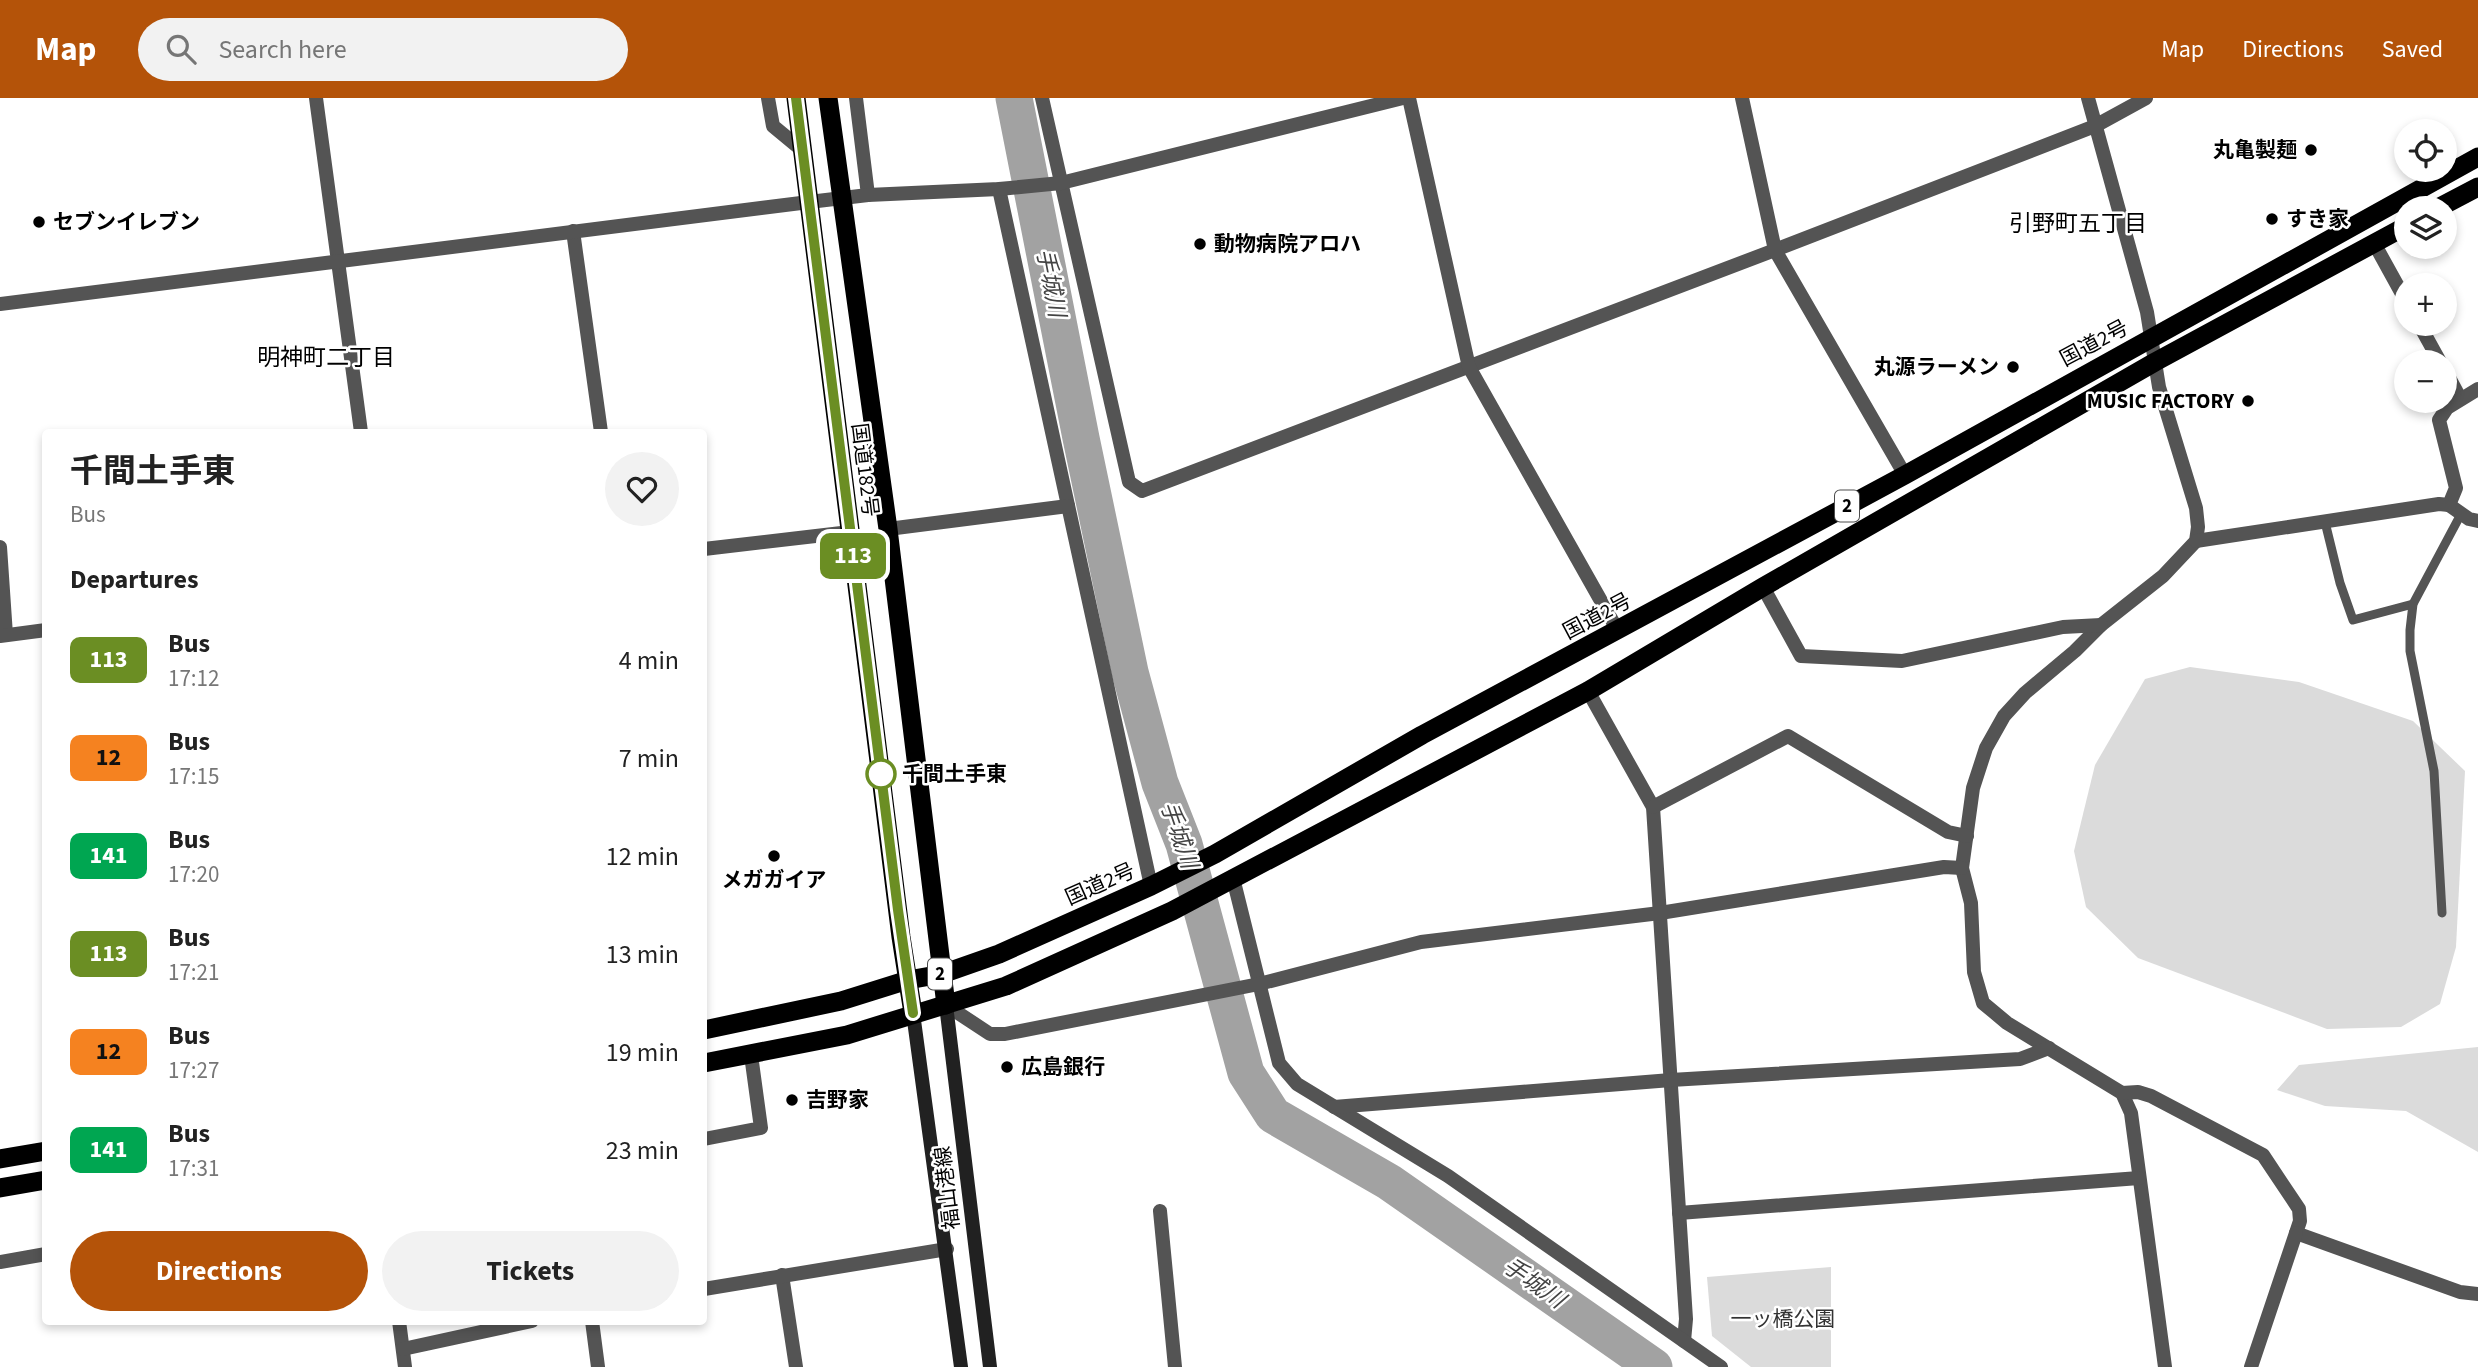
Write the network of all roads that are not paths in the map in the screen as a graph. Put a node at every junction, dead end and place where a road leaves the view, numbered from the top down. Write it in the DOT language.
graph roads {
  1 [pos="316,98"];
  2 [pos="768,98"];
  3 [pos="796,98"];
  4 [pos="828,98"];
  5 [pos="856,98"];
  6 [pos="1042,98"];
  7 [pos="1402,98"];
  8 [pos="1409,98"];
  9 [pos="1742,98"];
  10 [pos="2088,98"];
  11 [pos="2146,98"];
  12 [pos="2095,126"];
  13 [pos="802,150"];
  14 [pos="2478,157"];
  15 [pos="1056,184"];
  16 [pos="2478,187"];
  17 [pos="1004,189"];
  18 [pos="868,195"];
  19 [pos="843,198"];
  20 [pos="2457,198"];
  21 [pos="809,202"];
  22 [pos="573,231"];
  23 [pos="2394,232"];
  24 [pos="2374,243"];
  25 [pos="1775,250"];
  26 [pos="339,261"];
  27 [pos="2394,279"];
  28 [pos="0,304"];
  29 [pos="2152,338"];
  30 [pos="2155,362"];
  31 [pos="1469,367"];
  32 [pos="2478,389"];
  33 [pos="2457,392"];
  34 [pos="2460,398"];
  35 [pos="361,429"];
  36 [pos="601,429"];
  37 [pos="1905,475"];
  38 [pos="1068,506"];
  39 [pos="2455,510"];
  40 [pos="2478,521"];
  41 [pos="2325,522"];
  42 [pos="888,529"];
  43 [pos="850,532"];
  44 [pos="2196,541"];
  45 [pos="0,547"];
  46 [pos="707,549"];
  47 [pos="1763,587"];
  48 [pos="2413,604"];
  49 [pos="2101,625"];
  50 [pos="42,630"];
  51 [pos="1618,631"];
  52 [pos="3,635"];
  53 [pos="1588,691"];
  54 [pos="1653,807"];
  55 [pos="1967,836"];
  56 [pos="1962,868"];
  57 [pos="1228,881"];
  58 [pos="1157,883"];
  59 [pos="1660,913"];
  60 [pos="2442,913"];
  61 [pos="942,974"];
  62 [pos="908,980"];
  63 [pos="1255,985"];
  64 [pos="946,1005"];
  65 [pos="913,1013"];
  66 [pos="707,1029"];
  67 [pos="2049,1048"];
  68 [pos="751,1055"];
  69 [pos="707,1062"];
  70 [pos="1671,1080"];
  71 [pos="2122,1093"];
  72 [pos="1334,1107"];
  73 [pos="707,1138"];
  74 [pos="42,1152"];
  75 [pos="0,1159"];
  76 [pos="2139,1178"];
  77 [pos="42,1181"];
  78 [pos="0,1188"];
  79 [pos="1160,1211"];
  80 [pos="1679,1213"];
  81 [pos="2296,1233"];
  82 [pos="947,1249"];
  83 [pos="42,1255"];
  84 [pos="0,1262"];
  85 [pos="782,1275"];
  86 [pos="707,1288"];
  87 [pos="2478,1294"];
  88 [pos="400,1325"];
  89 [pos="514,1325"];
  90 [pos="593,1325"];
  91 [pos="1684,1341"];
  92 [pos="403,1349"];
  93 [pos="405,1367"];
  94 [pos="598,1367"];
  95 [pos="796,1367"];
  96 [pos="961,1367"];
  97 [pos="990,1367"];
  98 [pos="1175,1367"];
  99 [pos="1721,1367"];
  100 [pos="2165,1367"];
  101 [pos="2251,1367"];
  1 -- 26 [label="street"];
  2 -- 13 [label="street"];
  3 -- 13 [label="highway, 国道182号"];
  4 -- 19 [label="highway, 国道182号"];
  5 -- 18 [label="street"];
  6 -- 15 [label="street"];
  7 -- 15 [label="street"];
  8 -- 31 [label="street"];
  9 -- 25 [label="street"];
  10 -- 12 [label="street"];
  11 -- 12 [label="street"];
  12 -- 25 [label="street"];
  12 -- 29 [label="street"];
  13 -- 21 [label="highway, 国道182号"];
  14 -- 29 [label="highway, 国道2号 / 2"];
  15 -- 17 [label="street"];
  15 -- 31 [label="street"];
  16 -- 20 [label="highway"];
  17 -- 18 [label="street"];
  17 -- 38 [label="street"];
  18 -- 19 [label="street"];
  19 -- 21 [label="street"];
  19 -- 42 [label="highway, 国道182号"];
  21 -- 22 [label="street"];
  21 -- 43 [label="highway, 国道182号"];
  22 -- 26 [label="street"];
  22 -- 36 [label="street"];
  23 -- 24 [label="highway, 2"];
  24 -- 27 [label="street"];
  24 -- 30 [label="highway, 2"];
  25 -- 31 [label="street"];
  25 -- 37 [label="street"];
  26 -- 28 [label="street"];
  26 -- 35 [label="street"];
  29 -- 30 [label="street"];
  29 -- 37 [label="highway, 国道2号 / 2"];
  30 -- 44 [label="street"];
  30 -- 47 [label="highway, 2"];
  31 -- 51 [label="street"];
  32 -- 34 [label="street"];
  33 -- 34 [label="street"];
  34 -- 39 [label="street"];
  37 -- 51 [label="highway, 国道2号 / 2"];
  38 -- 42 [label="street"];
  38 -- 58 [label="street"];
  39 -- 40 [label="street"];
  39 -- 41 [label="street"];
  39 -- 48 [label="lane"];
  41 -- 44 [label="street"];
  41 -- 48 [label="lane"];
  42 -- 61 [label="highway, 国道182号"];
  43 -- 46 [label="street"];
  43 -- 62 [label="highway, 国道182号"];
  44 -- 49 [label="street"];
  45 -- 52 [label="street"];
  47 -- 49 [label="street"];
  47 -- 53 [label="highway, 2"];
  48 -- 60 [label="lane"];
  49 -- 55 [label="street"];
  50 -- 52 [label="street"];
  51 -- 58 [label="highway, 国道2号 / 2"];
  53 -- 54 [label="street"];
  53 -- 57 [label="highway, 2"];
  54 -- 55 [label="street"];
  54 -- 59 [label="street"];
  55 -- 56 [label="street"];
  56 -- 59 [label="street"];
  56 -- 67 [label="street"];
  57 -- 63 [label="street"];
  57 -- 64 [label="highway, 2"];
  58 -- 61 [label="highway, 国道2号 / 2"];
  59 -- 63 [label="street"];
  59 -- 70 [label="street"];
  61 -- 62 [label="highway, 国道2号 / 2"];
  61 -- 64 [label="highway, 国道182号"];
  62 -- 65 [label="highway, 国道182号"];
  62 -- 66 [label="highway, 国道2号 / 2"];
  63 -- 64 [label="street"];
  63 -- 72 [label="street"];
  64 -- 65 [label="highway, 2"];
  64 -- 97 [label="main road, 福山港線"];
  65 -- 68 [label="highway, 2"];
  65 -- 82 [label="main road, 福山港線"];
  67 -- 70 [label="street"];
  67 -- 71 [label="street"];
  68 -- 69 [label="highway, 2"];
  68 -- 73 [label="street"];
  70 -- 72 [label="street"];
  70 -- 80 [label="street"];
  71 -- 76 [label="street"];
  71 -- 81 [label="street"];
  72 -- 91 [label="street"];
  74 -- 75 [label="highway"];
  76 -- 80 [label="street"];
  76 -- 100 [label="street"];
  77 -- 78 [label="highway"];
  79 -- 98 [label="street"];
  80 -- 91 [label="street"];
  81 -- 87 [label="street"];
  81 -- 101 [label="street"];
  82 -- 85 [label="street"];
  82 -- 96 [label="main road, 福山港線"];
  83 -- 84 [label="street"];
  85 -- 86 [label="street"];
  85 -- 95 [label="street"];
  88 -- 92 [label="street"];
  89 -- 92 [label="street"];
  90 -- 94 [label="street"];
  91 -- 99 [label="street"];
  92 -- 93 [label="street"];
}
